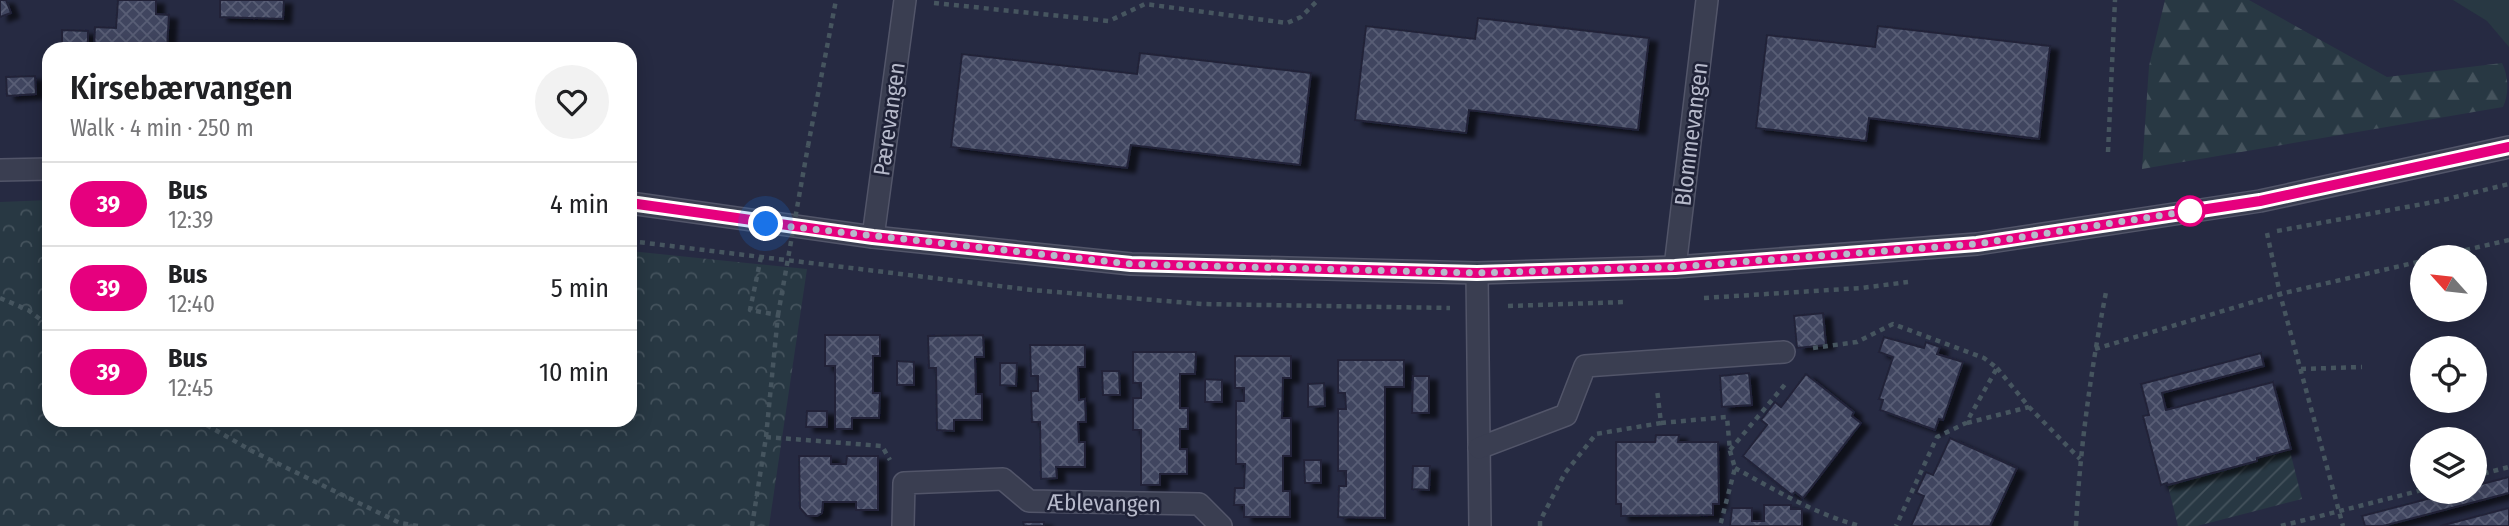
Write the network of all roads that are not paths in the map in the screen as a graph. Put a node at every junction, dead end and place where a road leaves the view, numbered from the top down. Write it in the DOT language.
graph roads {
  1 [pos="905,0"];
  2 [pos="1706,0"];
  3 [pos="2509,147"];
  4 [pos="42,169"];
  5 [pos="0,170"];
  6 [pos="637,204"];
  7 [pos="873,237"];
  8 [pos="1675,267"];
  9 [pos="1477,273"];
  10 [pos="1784,352"];
  11 [pos="1479,448"];
  12 [pos="903,526"];
  13 [pos="1221,526"];
  14 [pos="1480,526"];
  1 -- 7 [label="street, Pærevangen"];
  2 -- 8 [label="street, Blommevangen"];
  3 -- 8 [label="street"];
  4 -- 5 [label="street"];
  6 -- 7 [label="street"];
  7 -- 9 [label="street"];
  8 -- 9 [label="street"];
  9 -- 11 [label="street"];
  10 -- 11 [label="street"];
  11 -- 14 [label="street"];
  12 -- 13 [label="street, Æblevangen"];
}
